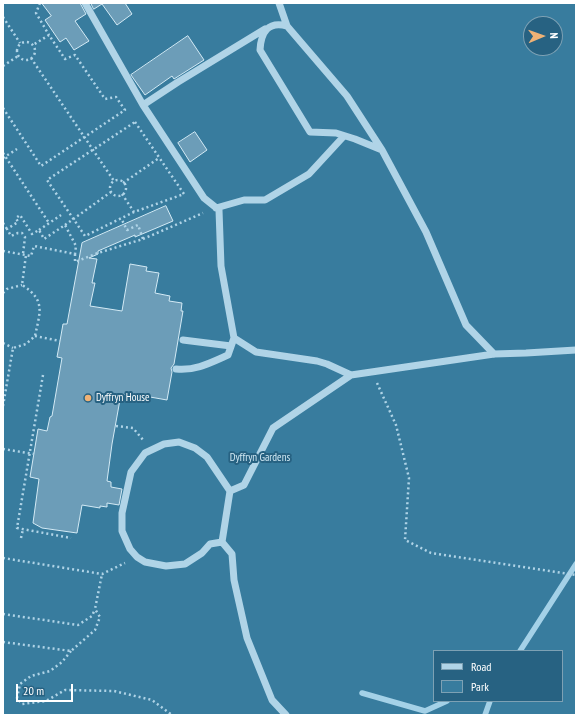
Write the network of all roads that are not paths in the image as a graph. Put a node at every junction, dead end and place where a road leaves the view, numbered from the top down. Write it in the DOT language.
graph roads {
  1 [pos="85,3"];
  2 [pos="279,3"];
  3 [pos="287,26"];
  4 [pos="267,28"];
  5 [pos="144,105"];
  6 [pos="344,136"];
  7 [pos="382,150"];
  8 [pos="216,208"];
  9 [pos="234,338"];
  10 [pos="183,340"];
  11 [pos="231,346"];
  12 [pos="576,350"];
  13 [pos="494,354"];
  14 [pos="176,369"];
  15 [pos="352,375"];
  16 [pos="230,491"];
  17 [pos="222,542"];
  18 [pos="286,715"];
  1 -- 5 [label="lane"];
  2 -- 3 [label="lane"];
  3 -- 4 [label="lane"];
  3 -- 7 [label="lane"];
  4 -- 5 [label="lane"];
  4 -- 6 [label="lane"];
  5 -- 8 [label="lane"];
  6 -- 7 [label="lane"];
  6 -- 8 [label="lane"];
  7 -- 13 [label="lane"];
  8 -- 9 [label="lane"];
  9 -- 11 [label="lane"];
  9 -- 15 [label="lane"];
  10 -- 11 [label="lane"];
  11 -- 14 [label="lane"];
  12 -- 13 [label="lane"];
  13 -- 15 [label="lane"];
  15 -- 16 [label="lane"];
  16 -- 17 [label="lane"];
  16 -- 17 [label="lane"];
  17 -- 18 [label="lane"];
}
